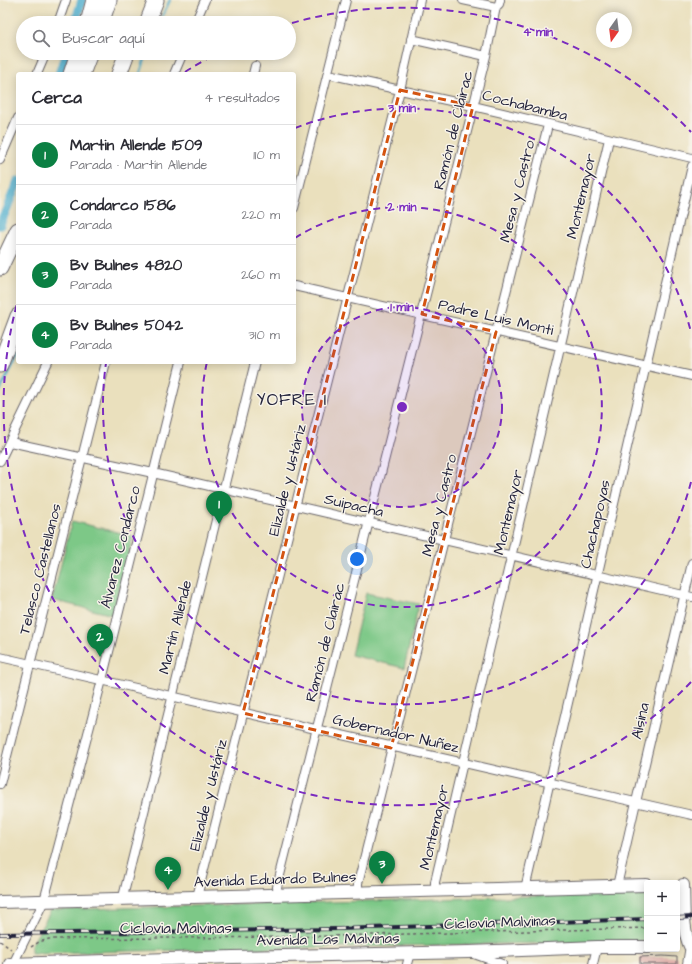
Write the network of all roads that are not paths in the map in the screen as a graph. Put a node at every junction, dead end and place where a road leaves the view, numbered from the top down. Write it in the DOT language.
graph roads {
  1 [pos="66,0"];
  2 [pos="94,0"];
  3 [pos="110,0"];
  4 [pos="145,0"];
  5 [pos="156,0"];
  6 [pos="205,0"];
  7 [pos="346,0"];
  8 [pos="420,0"];
  9 [pos="463,0"];
  10 [pos="498,4"];
  11 [pos="60,16"];
  12 [pos="90,16"];
  13 [pos="104,16"];
  14 [pos="140,16"];
  15 [pos="150,16"];
  16 [pos="198,16"];
  17 [pos="411,39"];
  18 [pos="486,56"];
  19 [pos="43,60"];
  20 [pos="76,60"];
  21 [pos="87,60"];
  22 [pos="124,60"];
  23 [pos="133,60"];
  24 [pos="180,60"];
  25 [pos="38,72"];
  26 [pos="72,72"];
  27 [pos="83,72"];
  28 [pos="120,72"];
  29 [pos="129,72"];
  30 [pos="175,72"];
  31 [pos="328,74"];
  32 [pos="400,90"];
  33 [pos="474,106"];
  34 [pos="16,123"];
  35 [pos="548,125"];
  36 [pos="609,139"];
  37 [pos="692,158"];
  38 [pos="0,160"];
  39 [pos="692,166"];
  40 [pos="296,200"];
  41 [pos="16,234"];
  42 [pos="0,268"];
  43 [pos="296,286"];
  44 [pos="348,298"];
  45 [pos="16,313"];
  46 [pos="422,314"];
  47 [pos="16,321"];
  48 [pos="496,332"];
  49 [pos="0,345"];
  50 [pos="560,346"];
  51 [pos="47,364"];
  52 [pos="106,364"];
  53 [pos="180,364"];
  54 [pos="254,364"];
  55 [pos="0,365"];
  56 [pos="646,366"];
  57 [pos="692,376"];
  58 [pos="10,442"];
  59 [pos="82,458"];
  60 [pos="0,461"];
  61 [pos="153,473"];
  62 [pos="223,490"];
  63 [pos="295,506"];
  64 [pos="370,523"];
  65 [pos="445,541"];
  66 [pos="512,556"];
  67 [pos="692,563"];
  68 [pos="598,575"];
  69 [pos="688,596"];
  70 [pos="0,657"];
  71 [pos="30,664"];
  72 [pos="102,680"];
  73 [pos="172,697"];
  74 [pos="243,713"];
  75 [pos="317,730"];
  76 [pos="392,748"];
  77 [pos="464,763"];
  78 [pos="550,783"];
  79 [pos="0,784"];
  80 [pos="636,802"];
  81 [pos="692,815"];
  82 [pos="684,884"];
  83 [pos="644,885"];
  84 [pos="617,886"];
  85 [pos="525,889"];
  86 [pos="434,891"];
  87 [pos="358,893"];
  88 [pos="278,895"];
  89 [pos="197,897"];
  90 [pos="124,899"];
  91 [pos="44,901"];
  92 [pos="0,902"];
  93 [pos="691,944"];
  94 [pos="680,946"];
  95 [pos="597,947"];
  96 [pos="644,947"];
  97 [pos="504,950"];
  98 [pos="469,952"];
  99 [pos="409,958"];
  100 [pos="315,959"];
  101 [pos="233,960"];
  102 [pos="12,964"];
  103 [pos="501,964"];
  104 [pos="593,964"];
  105 [pos="687,964"];
  1 -- 11 [label="street"];
  2 -- 12 [label="highway"];
  3 -- 13 [label="highway"];
  4 -- 14 [label="highway"];
  5 -- 15 [label="highway"];
  6 -- 16 [label="street"];
  7 -- 31 [label="street"];
  8 -- 17 [label="street, Elizalde y Ustáriz"];
  9 -- 10 [label="street"];
  10 -- 18 [label="street, Ramón de Clairac"];
  17 -- 18 [label="street"];
  17 -- 32 [label="street, Elizalde y Ustáriz"];
  18 -- 33 [label="street, Ramón de Clairac"];
  19 -- 25 [label="street"];
  20 -- 26 [label="highway"];
  21 -- 27 [label="highway"];
  22 -- 28 [label="highway"];
  23 -- 29 [label="highway"];
  24 -- 30 [label="street"];
  31 -- 32 [label="street, Cochabamba"];
  31 -- 40 [label="street"];
  32 -- 33 [label="street, Cochabamba"];
  32 -- 44 [label="street, Elizalde y Ustáriz"];
  33 -- 35 [label="street, Cochabamba"];
  33 -- 46 [label="street, Ramón de Clairac"];
  34 -- 38 [label="street"];
  35 -- 36 [label="street, Cochabamba"];
  35 -- 48 [label="street, Mesa y Castro"];
  36 -- 37 [label="street, Cochabamba"];
  36 -- 50 [label="street, Montemayor"];
  39 -- 56 [label="street, Chachapoyas"];
  41 -- 42 [label="highway"];
  43 -- 44 [label="street, Padre Luis Monti"];
  44 -- 46 [label="street, Padre Luis Monti"];
  44 -- 63 [label="street, Elizalde y Ustáriz"];
  45 -- 49 [label="highway"];
  46 -- 48 [label="street, Padre Luis Monti"];
  46 -- 64 [label="street, Ramón de Clairac"];
  47 -- 55 [label="highway"];
  48 -- 50 [label="street, Padre Luis Monti"];
  48 -- 65 [label="street, Mesa y Castro"];
  50 -- 56 [label="street, Padre Luis Monti"];
  50 -- 66 [label="street, Montemayor"];
  51 -- 58 [label="street"];
  52 -- 59 [label="street, Telasco Castellanos"];
  53 -- 61 [label="street, Álvarez Condarco"];
  54 -- 62 [label="street, Martín Allende"];
  56 -- 57 [label="street, Padre Luis Monti"];
  56 -- 68 [label="street, Chachapoyas"];
  58 -- 59 [label="street, Suipacha"];
  58 -- 60 [label="street"];
  59 -- 61 [label="street, Suipacha"];
  59 -- 71 [label="street, Telasco Castellanos"];
  61 -- 62 [label="street, Suipacha"];
  61 -- 72 [label="street, Álvarez Condarco"];
  62 -- 63 [label="street, Suipacha"];
  62 -- 73 [label="street, Martín Allende"];
  63 -- 64 [label="street, Suipacha"];
  63 -- 74 [label="street, Elizalde y Ustáriz"];
  64 -- 65 [label="street, Suipacha"];
  64 -- 75 [label="street, Ramón de Clairac"];
  65 -- 66 [label="street, Suipacha"];
  65 -- 76 [label="street, Mesa y Castro"];
  66 -- 68 [label="street, Suipacha"];
  66 -- 77 [label="street, Montemayor"];
  67 -- 69 [label="street, Alsina"];
  68 -- 69 [label="street, Suipacha"];
  68 -- 78 [label="street, Chachapoyas"];
  69 -- 80 [label="street, Alsina"];
  70 -- 71 [label="street, Gobernador Nuñez"];
  71 -- 72 [label="street, Gobernador Nuñez"];
  71 -- 79 [label="street, Telasco Castellanos"];
  72 -- 73 [label="street, Gobernador Nuñez"];
  72 -- 91 [label="street, Álvarez Condarco"];
  73 -- 74 [label="street, Gobernador Nuñez"];
  73 -- 90 [label="street, Martín Allende"];
  74 -- 75 [label="street, Gobernador Nuñez"];
  74 -- 89 [label="street, Elizalde y Ustáriz"];
  75 -- 76 [label="street, Gobernador Nuñez"];
  75 -- 88 [label="street, Ramón de Clairac"];
  76 -- 77 [label="street, Gobernador Nuñez"];
  76 -- 87 [label="street, Mesa y Castro"];
  77 -- 78 [label="street, Gobernador Nuñez"];
  77 -- 86 [label="street, Montemayor"];
  78 -- 80 [label="street, Gobernador Nuñez"];
  78 -- 85 [label="street, Chachapoyas"];
  80 -- 81 [label="street, Gobernador Nuñez"];
  80 -- 84 [label="street, Alsina"];
  82 -- 93 [label="main road"];
  83 -- 84 [label="main road, Avenida Eduardo Bulnes"];
  84 -- 85 [label="main road, Avenida Eduardo Bulnes"];
  85 -- 86 [label="main road, Avenida Eduardo Bulnes"];
  86 -- 87 [label="main road, Avenida Eduardo Bulnes"];
  87 -- 88 [label="main road, Avenida Eduardo Bulnes"];
  88 -- 89 [label="main road, Avenida Eduardo Bulnes"];
  89 -- 90 [label="main road, Avenida Eduardo Bulnes"];
  90 -- 91 [label="main road, Avenida Eduardo Bulnes"];
  91 -- 92 [label="main road, Avenida Eduardo Bulnes"];
  91 -- 102 [label="street, Álvarez Condarco"];
  93 -- 94 [label="main road"];
  93 -- 105 [label="street"];
  95 -- 96 [label="main road, Avenida Las Malvinas"];
  95 -- 97 [label="main road, Avenida Las Malvinas"];
  95 -- 104 [label="street"];
  97 -- 98 [label="main road, Avenida Las Malvinas"];
  97 -- 103 [label="street"];
  98 -- 99 [label="main road, Avenida Las Malvinas"];
  98 -- 103 [label="street"];
  99 -- 100 [label="main road, Avenida Las Malvinas"];
  100 -- 101 [label="main road, Avenida Las Malvinas"];
  101 -- 102 [label="main road, Avenida Las Malvinas"];
}
